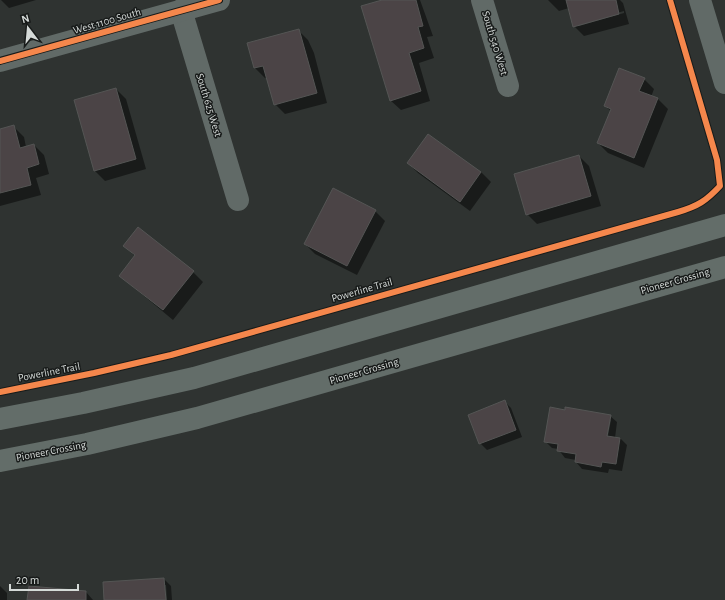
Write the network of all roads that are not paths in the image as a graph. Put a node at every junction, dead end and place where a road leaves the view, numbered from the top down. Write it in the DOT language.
graph roads {
  1 [pos="218,0"];
  2 [pos="482,0"];
  3 [pos="700,0"];
  4 [pos="181,10"];
  5 [pos="0,61"];
  6 [pos="725,83"];
  7 [pos="508,86"];
  8 [pos="238,200"];
  9 [pos="725,225"];
  10 [pos="725,267"];
  11 [pos="0,419"];
  12 [pos="0,462"];
  1 -- 4 [label="street, West 1100 South"];
  2 -- 7 [label="street, South 540 West"];
  3 -- 6 [label="street"];
  4 -- 5 [label="street, West 1100 South"];
  4 -- 8 [label="street, South 625 West"];
  9 -- 11 [label="highway"];
  10 -- 12 [label="highway, Pioneer Crossing"];
}
